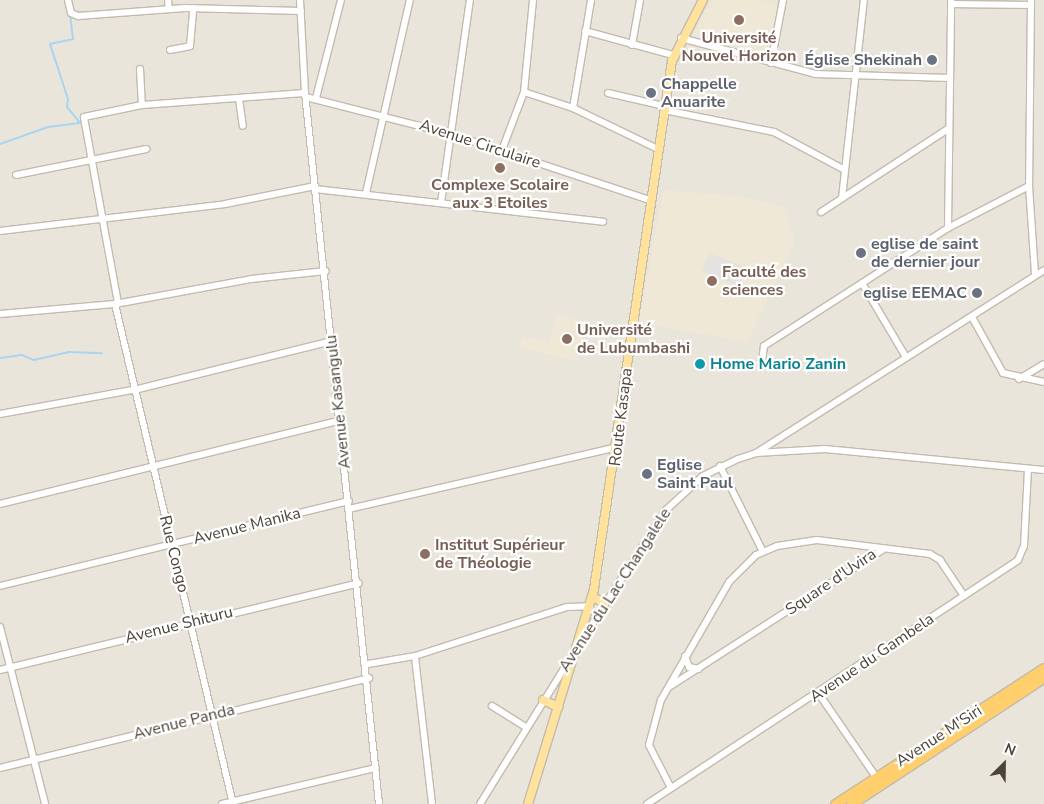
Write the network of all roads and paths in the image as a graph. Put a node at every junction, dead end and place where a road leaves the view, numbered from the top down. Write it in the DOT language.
graph roads {
  1 [pos="68,0"];
  2 [pos="168,0"];
  3 [pos="300,0"];
  4 [pos="341,0"];
  5 [pos="410,0"];
  6 [pos="470,0"];
  7 [pos="533,0"];
  8 [pos="591,0"];
  9 [pos="640,0"];
  10 [pos="702,0"];
  11 [pos="783,0"];
  12 [pos="864,0"];
  13 [pos="950,2"];
  14 [pos="1031,2"];
  15 [pos="194,8"];
  16 [pos="169,9"];
  17 [pos="301,11"];
  18 [pos="585,31"];
  19 [pos="681,38"];
  20 [pos="632,44"];
  21 [pos="170,50"];
  22 [pos="673,55"];
  23 [pos="771,63"];
  24 [pos="140,69"];
  25 [pos="854,77"];
  26 [pos="950,78"];
  27 [pos="524,92"];
  28 [pos="608,93"];
  29 [pos="306,95"];
  30 [pos="316,98"];
  31 [pos="239,99"];
  32 [pos="142,105"];
  33 [pos="573,108"];
  34 [pos="664,108"];
  35 [pos="385,115"];
  36 [pos="243,126"];
  37 [pos="948,129"];
  38 [pos="451,134"];
  39 [pos="146,149"];
  40 [pos="658,149"];
  41 [pos="502,150"];
  42 [pos="94,159"];
  43 [pos="843,169"];
  44 [pos="16,175"];
  45 [pos="1029,186"];
  46 [pos="315,187"];
  47 [pos="366,194"];
  48 [pos="842,198"];
  49 [pos="652,201"];
  50 [pos="441,203"];
  51 [pos="822,212"];
  52 [pos="103,220"];
  53 [pos="603,222"];
  54 [pos="948,228"];
  55 [pos="0,231"];
  56 [pos="1044,270"];
  57 [pos="326,271"];
  58 [pos="1035,276"];
  59 [pos="862,283"];
  60 [pos="116,304"];
  61 [pos="0,314"];
  62 [pos="972,317"];
  63 [pos="332,341"];
  64 [pos="906,357"];
  65 [pos="762,362"];
  66 [pos="1044,364"];
  67 [pos="1019,379"];
  68 [pos="1044,382"];
  69 [pos="138,389"];
  70 [pos="0,414"];
  71 [pos="341,420"];
  72 [pos="618,447"];
  73 [pos="756,453"];
  74 [pos="720,466"];
  75 [pos="152,469"];
  76 [pos="1028,469"];
  77 [pos="1044,470"];
  78 [pos="349,501"];
  79 [pos="0,504"];
  80 [pos="349,509"];
  81 [pos="172,545"];
  82 [pos="882,550"];
  83 [pos="763,552"];
  84 [pos="359,583"];
  85 [pos="0,586"];
  86 [pos="964,596"];
  87 [pos="592,597"];
  88 [pos="605,603"];
  89 [pos="590,606"];
  90 [pos="192,621"];
  91 [pos="0,627"];
  92 [pos="578,648"];
  93 [pos="415,656"];
  94 [pos="684,656"];
  95 [pos="368,664"];
  96 [pos="9,668"];
  97 [pos="699,669"];
  98 [pos="0,670"];
  99 [pos="1042,677"];
  100 [pos="369,678"];
  101 [pos="668,688"];
  102 [pos="819,694"];
  103 [pos="543,700"];
  104 [pos="492,706"];
  105 [pos="558,707"];
  106 [pos="215,715"];
  107 [pos="526,727"];
  108 [pos="34,759"];
  109 [pos="0,768"];
  110 [pos="376,768"];
  111 [pos="876,778"];
  112 [pos="671,788"];
  113 [pos="233,803"];
  114 [pos="45,804"];
  115 [pos="222,804"];
  116 [pos="379,804"];
  117 [pos="432,804"];
  118 [pos="480,804"];
  119 [pos="528,804"];
  120 [pos="647,804"];
  121 [pos="835,804"];
  122 [pos="851,804"];
  1 -- 16 [label="street"];
  2 -- 16 [label="street"];
  3 -- 17 [label="street, Avenue Kasangulu"];
  4 -- 30 [label="street"];
  5 -- 35 [label="street"];
  6 -- 38 [label="street"];
  7 -- 27 [label="street"];
  8 -- 18 [label="street"];
  9 -- 20 [label="street"];
  10 -- 19 [label="main road, Route Kasapa"];
  11 -- 23 [label="street"];
  12 -- 25 [label="street"];
  13 -- 14 [label="street"];
  13 -- 26 [label="street"];
  14 -- 45 [label="street"];
  15 -- 16 [label="street"];
  15 -- 17 [label="street"];
  15 -- 21 [label="street"];
  17 -- 29 [label="street, Avenue Kasangulu"];
  18 -- 20 [label="street"];
  18 -- 33 [label="street"];
  19 -- 22 [label="main road, Route Kasapa"];
  19 -- 23 [label="street"];
  20 -- 22 [label="street"];
  22 -- 34 [label="main road, Route Kasapa"];
  23 -- 25 [label="street"];
  24 -- 32 [label="street"];
  25 -- 26 [label="street"];
  25 -- 43 [label="street"];
  26 -- 37 [label="street"];
  27 -- 33 [label="street"];
  27 -- 41 [label="street"];
  28 -- 34 [label="street"];
  29 -- 30 [label="street, Avenue Circulaire"];
  29 -- 31 [label="street, Avenue Circulaire"];
  29 -- 46 [label="street, Avenue Kasangulu"];
  30 -- 35 [label="street, Avenue Circulaire"];
  31 -- 32 [label="street, Avenue Circulaire"];
  31 -- 36 [label="street"];
  32 -- 42 [label="street, Avenue Circulaire"];
  33 -- 40 [label="street"];
  34 -- 40 [label="main road, Route Kasapa"];
  34 -- 43 [label="street"];
  35 -- 38 [label="street, Avenue Circulaire"];
  35 -- 47 [label="street"];
  37 -- 48 [label="street"];
  37 -- 54 [label="street"];
  38 -- 41 [label="street, Avenue Circulaire"];
  38 -- 50 [label="street"];
  39 -- 42 [label="street"];
  40 -- 49 [label="main road, Route Kasapa"];
  41 -- 49 [label="street, Avenue Circulaire"];
  42 -- 44 [label="street"];
  42 -- 52 [label="street"];
  43 -- 48 [label="street"];
  45 -- 54 [label="street"];
  45 -- 58 [label="street"];
  46 -- 47 [label="street"];
  46 -- 52 [label="street"];
  46 -- 57 [label="street, Avenue Kasangulu"];
  47 -- 50 [label="street"];
  48 -- 51 [label="street"];
  49 -- 72 [label="main road, Route Kasapa"];
  50 -- 53 [label="street"];
  52 -- 55 [label="street"];
  52 -- 60 [label="street, Rue Congo"];
  54 -- 59 [label="street"];
  56 -- 58 [label="street"];
  57 -- 60 [label="street"];
  57 -- 63 [label="street, Avenue Kasangulu"];
  58 -- 62 [label="street"];
  59 -- 64 [label="street"];
  59 -- 65 [label="street"];
  60 -- 61 [label="street"];
  60 -- 69 [label="street, Rue Congo"];
  62 -- 64 [label="street"];
  62 -- 67 [label="street"];
  63 -- 69 [label="street"];
  63 -- 71 [label="street, Avenue Kasangulu"];
  64 -- 73 [label="street"];
  66 -- 67 [label="street"];
  67 -- 68 [label="street"];
  69 -- 70 [label="street"];
  69 -- 75 [label="street, Rue Congo"];
  71 -- 75 [label="street"];
  71 -- 78 [label="street, Avenue Kasangulu"];
  72 -- 80 [label="street"];
  72 -- 87 [label="main road, Route Kasapa"];
  73 -- 74 [label="street, Avenue du Lac Changalele"];
  73 -- 76 [label="street, Avenue du Lac Changalele"];
  74 -- 83 [label="street"];
  74 -- 88 [label="street, Avenue du Lac Changalele"];
  75 -- 79 [label="street"];
  75 -- 81 [label="street, Rue Congo"];
  76 -- 77 [label="street, Avenue du Lac Changalele"];
  76 -- 86 [label="street, Avenue du Gambela"];
  78 -- 80 [label="street, Avenue Kasangulu"];
  78 -- 81 [label="street, Avenue Manika"];
  80 -- 84 [label="street, Avenue Kasangulu"];
  81 -- 85 [label="street, Avenue Manika"];
  81 -- 90 [label="street, Rue Congo"];
  82 -- 83 [label="street, Square d'Uvira"];
  82 -- 86 [label="street"];
  82 -- 97 [label="street, Square d'Uvira"];
  83 -- 94 [label="street, Square d'Uvira"];
  84 -- 90 [label="street, Avenue Shituru"];
  84 -- 95 [label="street, Avenue Kasangulu"];
  86 -- 102 [label="street, Avenue du Gambela"];
  87 -- 88 [label="main road"];
  87 -- 89 [label="main road, Route Kasapa"];
  88 -- 92 [label="street, Avenue du Lac Changalele"];
  89 -- 92 [label="main road, Route Kasapa"];
  89 -- 93 [label="street"];
  90 -- 96 [label="street, Avenue Shituru"];
  90 -- 106 [label="street, Rue Congo"];
  91 -- 96 [label="street"];
  92 -- 103 [label="street, Avenue du Lac Changalele"];
  92 -- 105 [label="main road, Route Kasapa"];
  93 -- 95 [label="street"];
  93 -- 117 [label="street"];
  94 -- 97 [label="street"];
  94 -- 101 [label="street, Square d'Uvira"];
  95 -- 100 [label="street, Avenue Kasangulu"];
  96 -- 98 [label="street, Avenue Shituru"];
  96 -- 108 [label="street"];
  97 -- 101 [label="street, Square d'Uvira"];
  99 -- 111 [label="highway, Avenue M'Siri"];
  99 -- 122 [label="highway, Avenue M'Siri"];
  100 -- 106 [label="street, Avenue Panda"];
  100 -- 110 [label="street, Avenue Kasangulu"];
  101 -- 112 [label="street"];
  102 -- 111 [label="street"];
  102 -- 112 [label="street, Avenue du Gambela"];
  103 -- 105 [label="main road"];
  103 -- 107 [label="street, Avenue du Lac Changalele"];
  104 -- 107 [label="street"];
  105 -- 119 [label="main road, Route Kasapa"];
  106 -- 108 [label="street, Avenue Panda"];
  106 -- 113 [label="street, Rue Congo"];
  107 -- 118 [label="street, Avenue du Lac Changalele"];
  108 -- 109 [label="street, Avenue Panda"];
  108 -- 114 [label="street"];
  110 -- 113 [label="street"];
  110 -- 116 [label="street, Avenue Kasangulu"];
  111 -- 121 [label="highway, Avenue M'Siri"];
  112 -- 120 [label="street, Avenue du Gambela"];
  113 -- 115 [label="street"];
}
